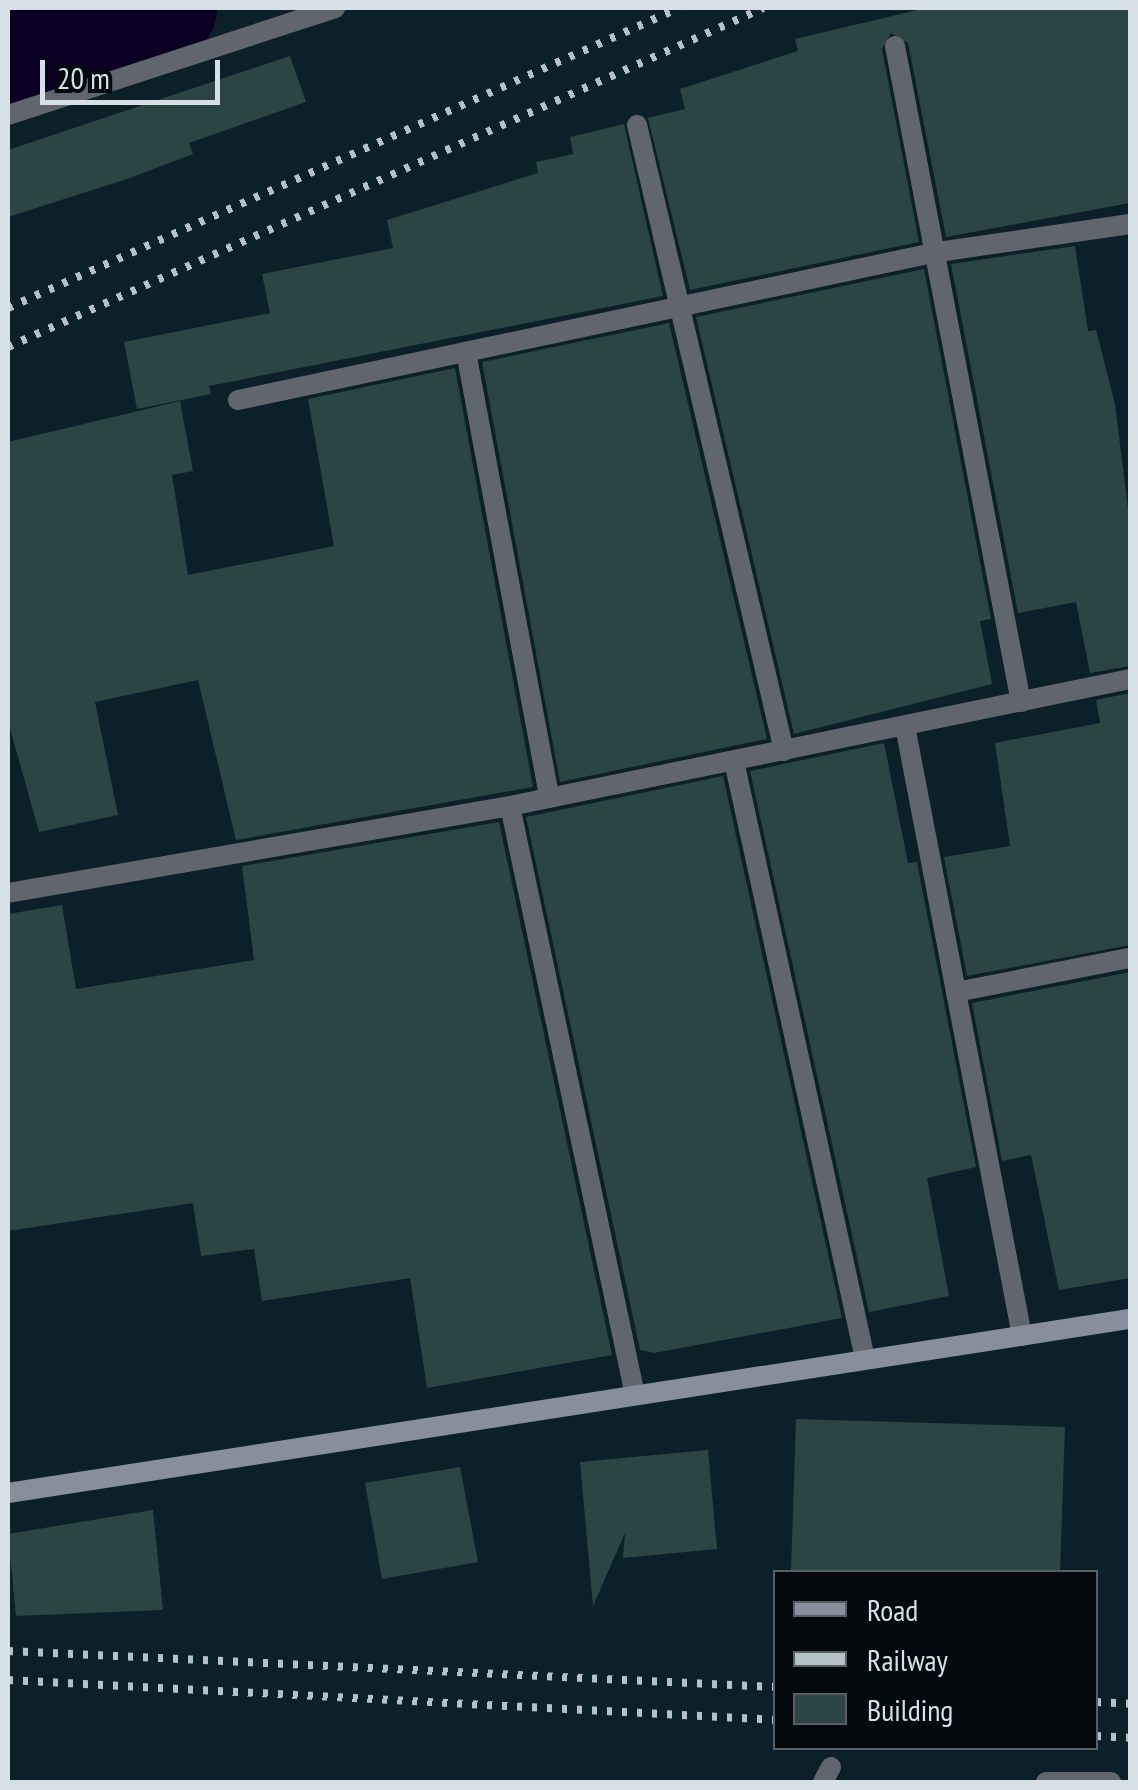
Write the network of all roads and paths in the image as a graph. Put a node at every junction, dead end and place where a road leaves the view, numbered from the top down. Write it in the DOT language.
graph roads {
  1 [pos="335,8"];
  2 [pos="894,46"];
  3 [pos="8,115"];
  4 [pos="637,126"];
  5 [pos="1130,224"];
  6 [pos="938,252"];
  7 [pos="684,306"];
  8 [pos="466,352"];
  9 [pos="238,400"];
  10 [pos="1130,680"];
  11 [pos="1022,702"];
  12 [pos="904,726"];
  13 [pos="784,751"];
  14 [pos="734,761"];
  15 [pos="549,797"];
  16 [pos="510,806"];
  17 [pos="8,893"];
  18 [pos="1130,958"];
  19 [pos="956,992"];
  20 [pos="1130,1319"];
  21 [pos="1022,1336"];
  22 [pos="865,1359"];
  23 [pos="635,1395"];
  24 [pos="8,1493"];
  25 [pos="1046,1782"];
  26 [pos="1110,1782"];
  1 -- 3 [label="street"];
  2 -- 6 [label="street"];
  4 -- 7 [label="street"];
  5 -- 6 [label="street"];
  6 -- 7 [label="street"];
  6 -- 11 [label="street"];
  7 -- 8 [label="street"];
  7 -- 13 [label="street"];
  8 -- 9 [label="street"];
  8 -- 15 [label="street"];
  10 -- 11 [label="street"];
  11 -- 12 [label="street"];
  12 -- 13 [label="street"];
  12 -- 19 [label="street"];
  13 -- 14 [label="street"];
  14 -- 15 [label="street"];
  14 -- 22 [label="street"];
  15 -- 16 [label="street"];
  16 -- 17 [label="street"];
  16 -- 23 [label="street"];
  18 -- 19 [label="street"];
  19 -- 21 [label="street"];
  20 -- 21 [label="street"];
  21 -- 22 [label="street"];
  22 -- 23 [label="street"];
  23 -- 24 [label="street"];
  25 -- 26 [label="street"];
}
